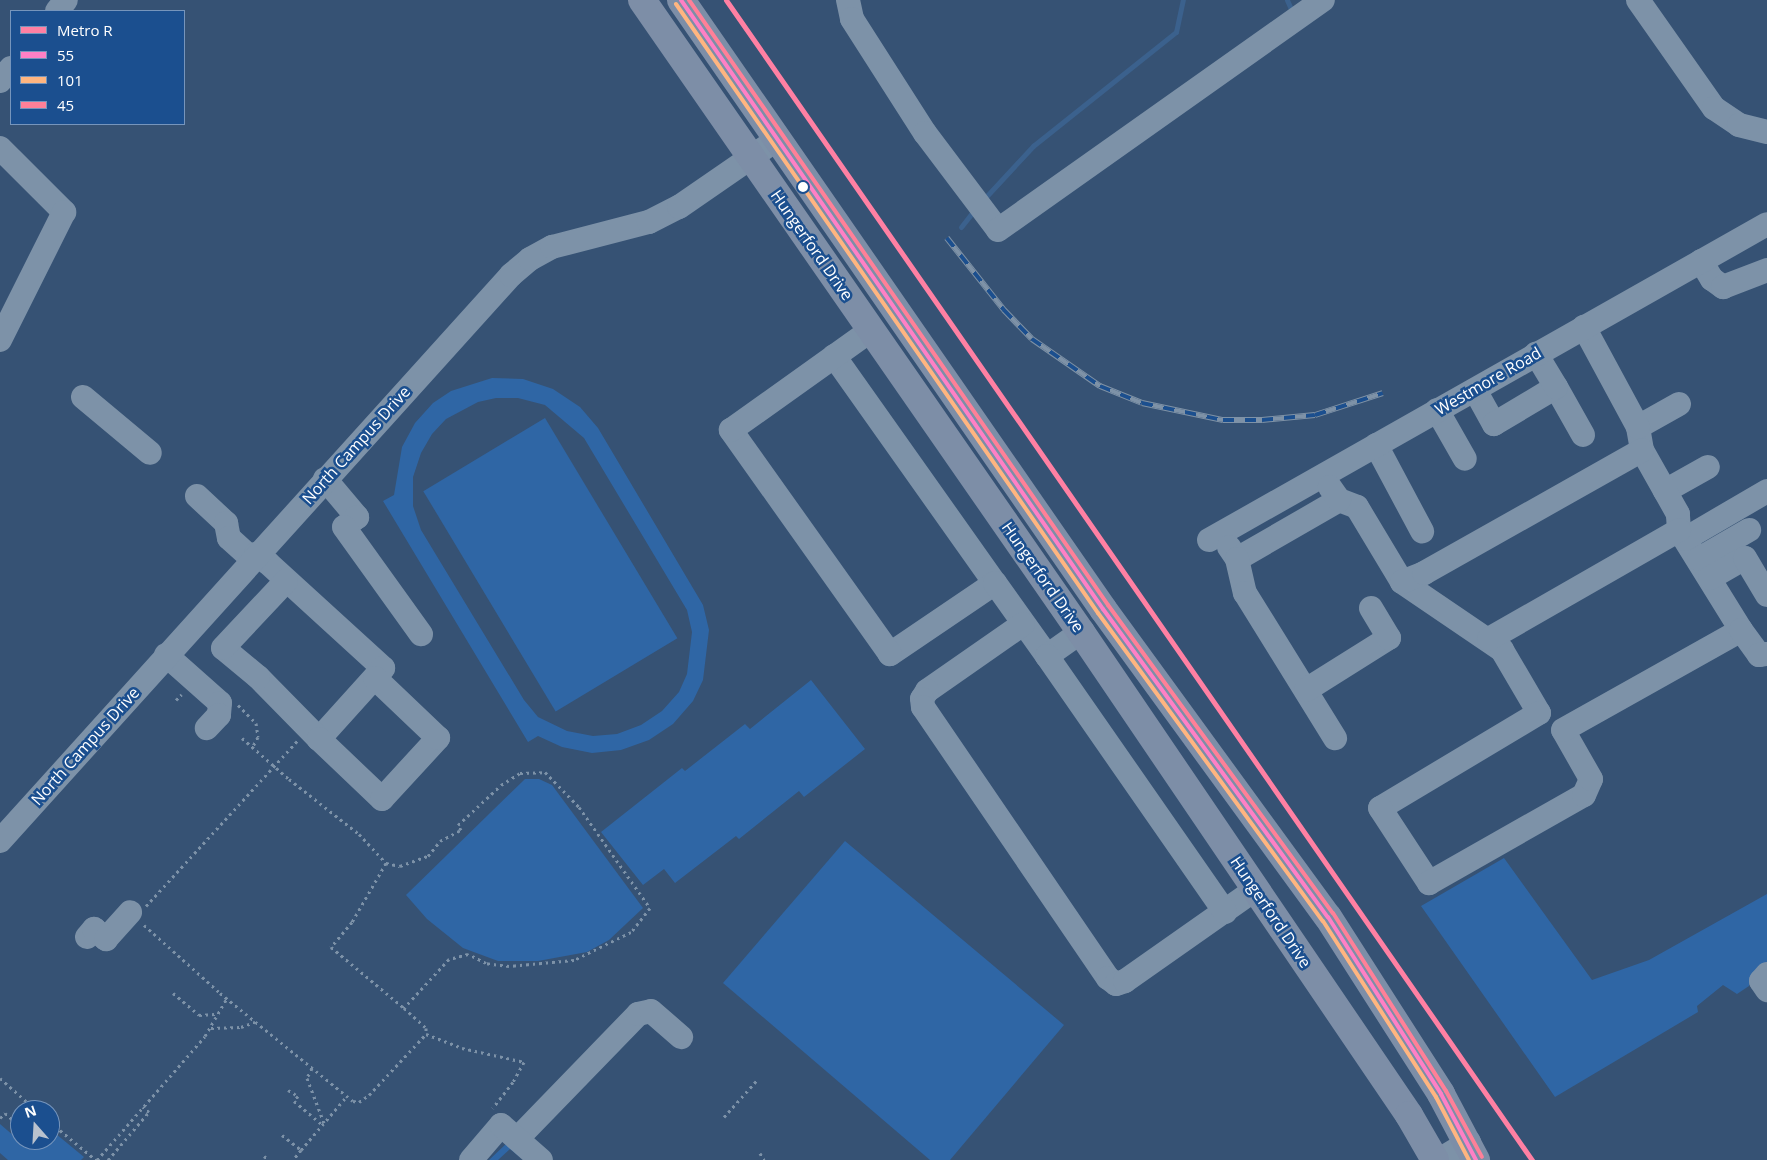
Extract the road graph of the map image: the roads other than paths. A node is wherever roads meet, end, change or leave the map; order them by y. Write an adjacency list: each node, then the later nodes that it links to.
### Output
1 (66, 0): 7 (street)
2 (642, 0): 13 (main road, Hungerford Drive)
3 (681, 0): 11 (main road, Hungerford Drive)
4 (848, 0): 5 (street)
5 (1323, 0)
6 (1638, 0): 10 (street)
7 (58, 10)
8 (10, 69): 9 (street)
9 (0, 81)
10 (1767, 132)
11 (776, 140): 13 (street, North Campus Drive); 50 (main road, Hungerford Drive)
12 (0, 148): 19 (street)
13 (750, 156): 18 (main road, Hungerford Drive); 34 (street, North Campus Drive)
14 (1767, 224): 15 (street, Westmore Road)
15 (1700, 261): 16 (street); 17 (street, Westmore Road)
16 (1767, 270)
17 (1584, 327): 20 (street, Westmore Road); 28 (street)
18 (871, 330): 21 (street); 53 (main road, Hungerford Drive)
19 (0, 340)
20 (1536, 354): 22 (street); 23 (street, Westmore Road)
21 (834, 356): 47 (street); 47 (street)
22 (1556, 387): 23 (street); 27 (street)
23 (1475, 390): 26 (street, Westmore Road)
24 (83, 398): 30 (street)
25 (1678, 404): 28 (street)
26 (1437, 410): 29 (street, Westmore Road); 31 (street)
27 (1584, 435)
28 (1640, 439): 35 (street); 46 (street)
29 (1376, 445): 33 (street, Westmore Road); 40 (street)
30 (150, 453)
31 (1465, 459)
32 (1708, 467): 35 (street)
33 (1322, 475): 38 (street); 43 (street, Westmore Road)
34 (325, 479): 42 (street, North Campus Drive); 54 (street)
35 (1665, 491): 41 (street)
36 (1767, 491): 41 (street)
37 (197, 496): 42 (street)
38 (1339, 500): 43 (street); 46 (street)
39 (1749, 530): 44 (street)
40 (1422, 531)
41 (1682, 534): 44 (street); 55 (street)
42 (254, 556): 45 (street); 57 (street, North Campus Drive)
43 (1237, 559): 60 (street)
44 (1705, 569): 48 (street); 52 (street)
45 (286, 581): 59 (street); 64 (street)
46 (1402, 582): 55 (street)
47 (995, 583): 51 (street)
48 (1767, 595)
49 (1371, 608): 60 (street)
50 (1107, 614): 53 (main road); 73 (main road, Hungerford Drive)
51 (1023, 624): 58 (street); 68 (street)
52 (1740, 630): 56 (street); 63 (street)
53 (1081, 632): 58 (street); 67 (main road, Hungerford Drive)
54 (421, 634)
55 (1489, 639): 61 (street)
56 (1767, 654)
57 (166, 655): 62 (street); 66 (street, North Campus Drive)
58 (1047, 656): 68 (street)
59 (376, 678): 64 (street); 64 (street)
60 (1306, 690): 65 (street)
61 (1539, 713): 63 (street); 63 (street)
62 (207, 728)
63 (1563, 730)
64 (314, 733)
65 (1336, 738)
66 (0, 841)
67 (1256, 889): 68 (street); 76 (main road, Hungerford Drive)
68 (1225, 912)
69 (136, 914): 70 (street)
70 (87, 937)
71 (682, 1036): 72 (street)
72 (517, 1139): 74 (street); 75 (street)
73 (1473, 1151): 77 (street)
74 (471, 1160)
75 (542, 1160)
76 (1435, 1160)
77 (1439, 1160)

